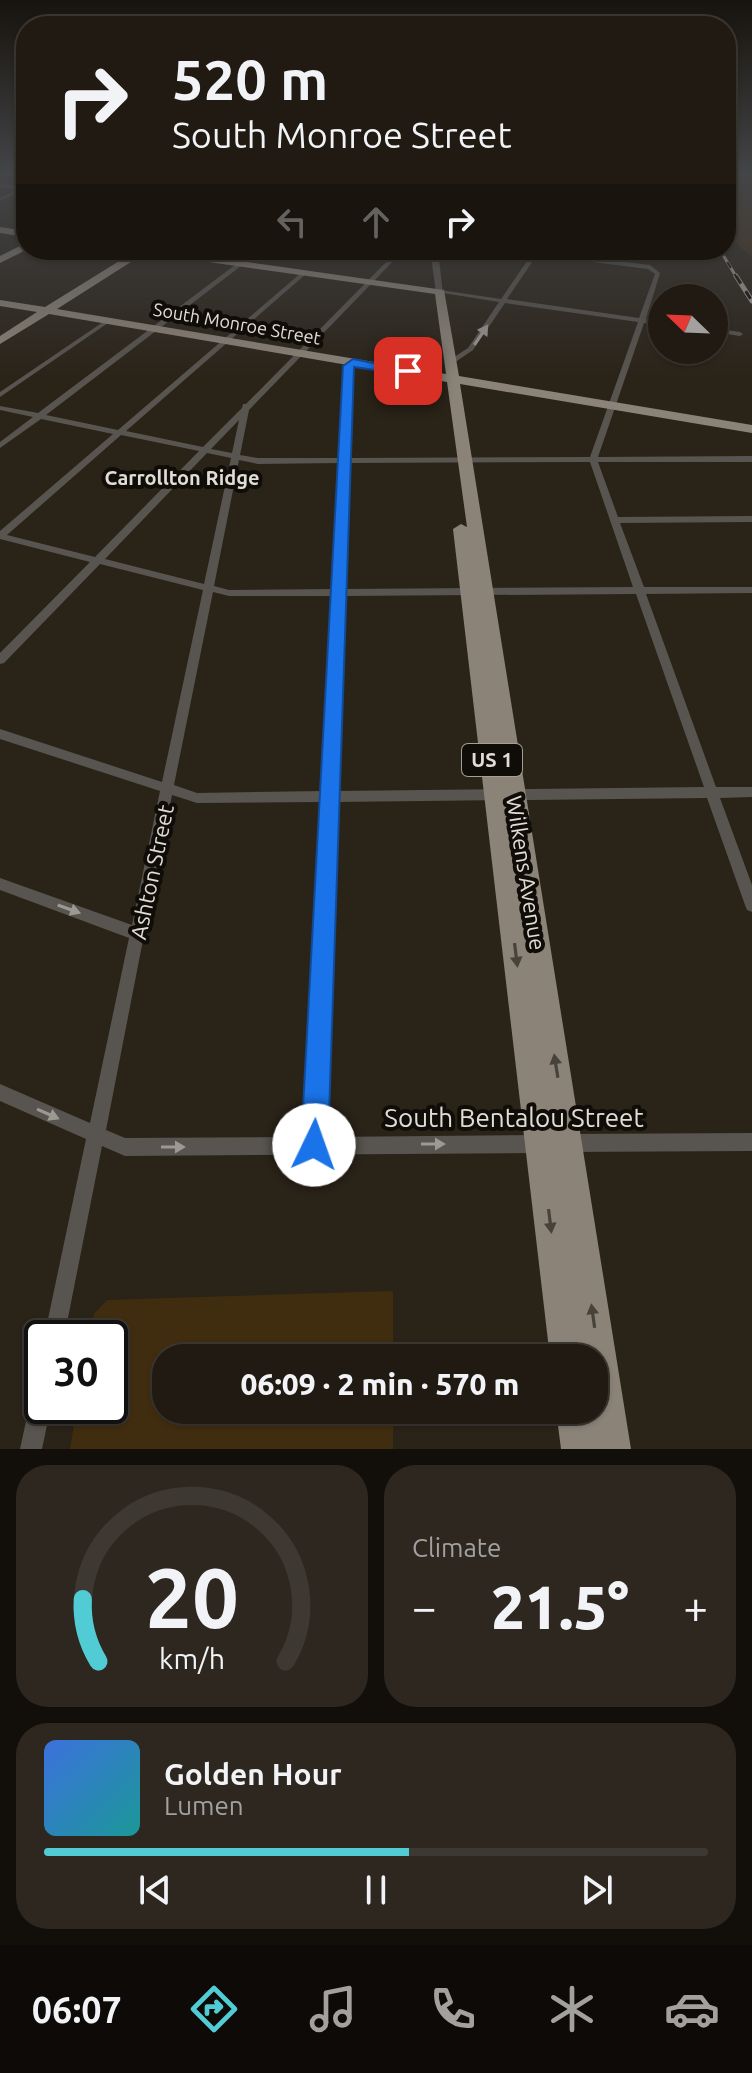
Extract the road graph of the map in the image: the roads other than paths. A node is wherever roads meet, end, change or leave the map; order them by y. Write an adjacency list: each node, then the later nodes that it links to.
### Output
1 (127, 260): 15 (main road)
2 (213, 260): 9 (main road)
3 (246, 260): 9 (street)
4 (391, 260): 11 (street)
5 (427, 260): 12 (street, Wilkens Avenue)
6 (434, 260): 12 (street, Wilkens Avenue)
7 (530, 260): 13 (street)
8 (593, 260): 17 (street)
9 (241, 264): 10 (main road); 19 (street)
10 (304, 273): 11 (main road); 23 (street)
11 (369, 282): 12 (main road); 24 (street)
12 (435, 291): 13 (street); 26 (main road, Wilkens Avenue)
13 (504, 301): 17 (street); 26 (street, one-way to 13)
14 (0, 303): 15 (main road, South Monroe Street)
15 (48, 311): 16 (main road, South Monroe Street); 22 (main road)
16 (108, 321): 19 (main road, South Monroe Street); 27 (street)
17 (643, 321): 18 (street); 29 (street)
18 (648, 322)
19 (155, 329): 23 (main road, South Monroe Street); 31 (street)
20 (728, 332): 21 (street)
21 (740, 334)
22 (0, 341)
23 (225, 341): 24 (main road, South Monroe Street); 33 (street)
24 (299, 353): 25 (main road, South Monroe Street); 28 (street)
25 (353, 362): 26 (main road, South Monroe Street); 40 (street)
26 (449, 373): 29 (main road, South Monroe Street); 38 (main road, Wilkens Avenue / US 1)
27 (0, 395)
28 (246, 406): 35 (street); 36 (street, Ashton Street)
29 (612, 406): 32 (main road, South Monroe Street); 39 (street)
30 (0, 408): 31 (street)
31 (40, 416): 33 (street); 34 (street)
32 (752, 429)
33 (118, 432): 35 (street); 43 (street)
34 (0, 446)
35 (203, 450): 36 (street); 44 (street)
36 (238, 457): 40 (street); 45 (street, Ashton Street)
37 (752, 459): 39 (street)
38 (459, 460): 39 (street); 40 (street); 49 (main road, Wilkens Avenue / US 1)
39 (593, 460): 42 (street)
40 (344, 461): 48 (street)
41 (752, 519): 42 (street)
42 (614, 520): 47 (street)
43 (0, 536): 44 (street)
44 (96, 560): 45 (street); 50 (street)
45 (210, 589): 48 (street); 52 (street, Ashton Street)
46 (752, 590): 47 (street)
47 (639, 591): 49 (street); 54 (street)
48 (339, 593): 49 (street); 56 (street)
49 (478, 593): 55 (main road, Wilkens Avenue / US 1)
50 (0, 660)
51 (0, 734): 52 (street)
52 (169, 789): 56 (street); 59 (street, Ashton Street)
53 (752, 792): 54 (street)
54 (712, 793): 55 (street); 58 (street)
55 (505, 795): 56 (street); 63 (main road, Wilkens Avenue / US 1)
56 (330, 796): 64 (street)
57 (0, 884): 59 (street, one-way to 59)
58 (752, 905)
59 (139, 935): 61 (street, Ashton Street)
60 (0, 1092): 61 (street, South Bentalou Street, one-way to 61)
61 (97, 1136): 64 (street, South Bentalou Street, one-way to 64); 65 (street, Ashton Street)
62 (752, 1142): 63 (street, South Bentalou Street)
63 (553, 1144): 64 (street, South Bentalou Street, one-way to 63); 66 (main road, Wilkens Avenue / US 1, one-way to 66); 71 (main road, Wilkens Avenue / US 1, one-way to 63)
64 (314, 1145)
65 (58, 1320)
66 (566, 1344)
67 (36, 1424): 69 (street)
68 (576, 1424): 70 (main road)
69 (31, 1449)
70 (579, 1449)
71 (613, 1449)

